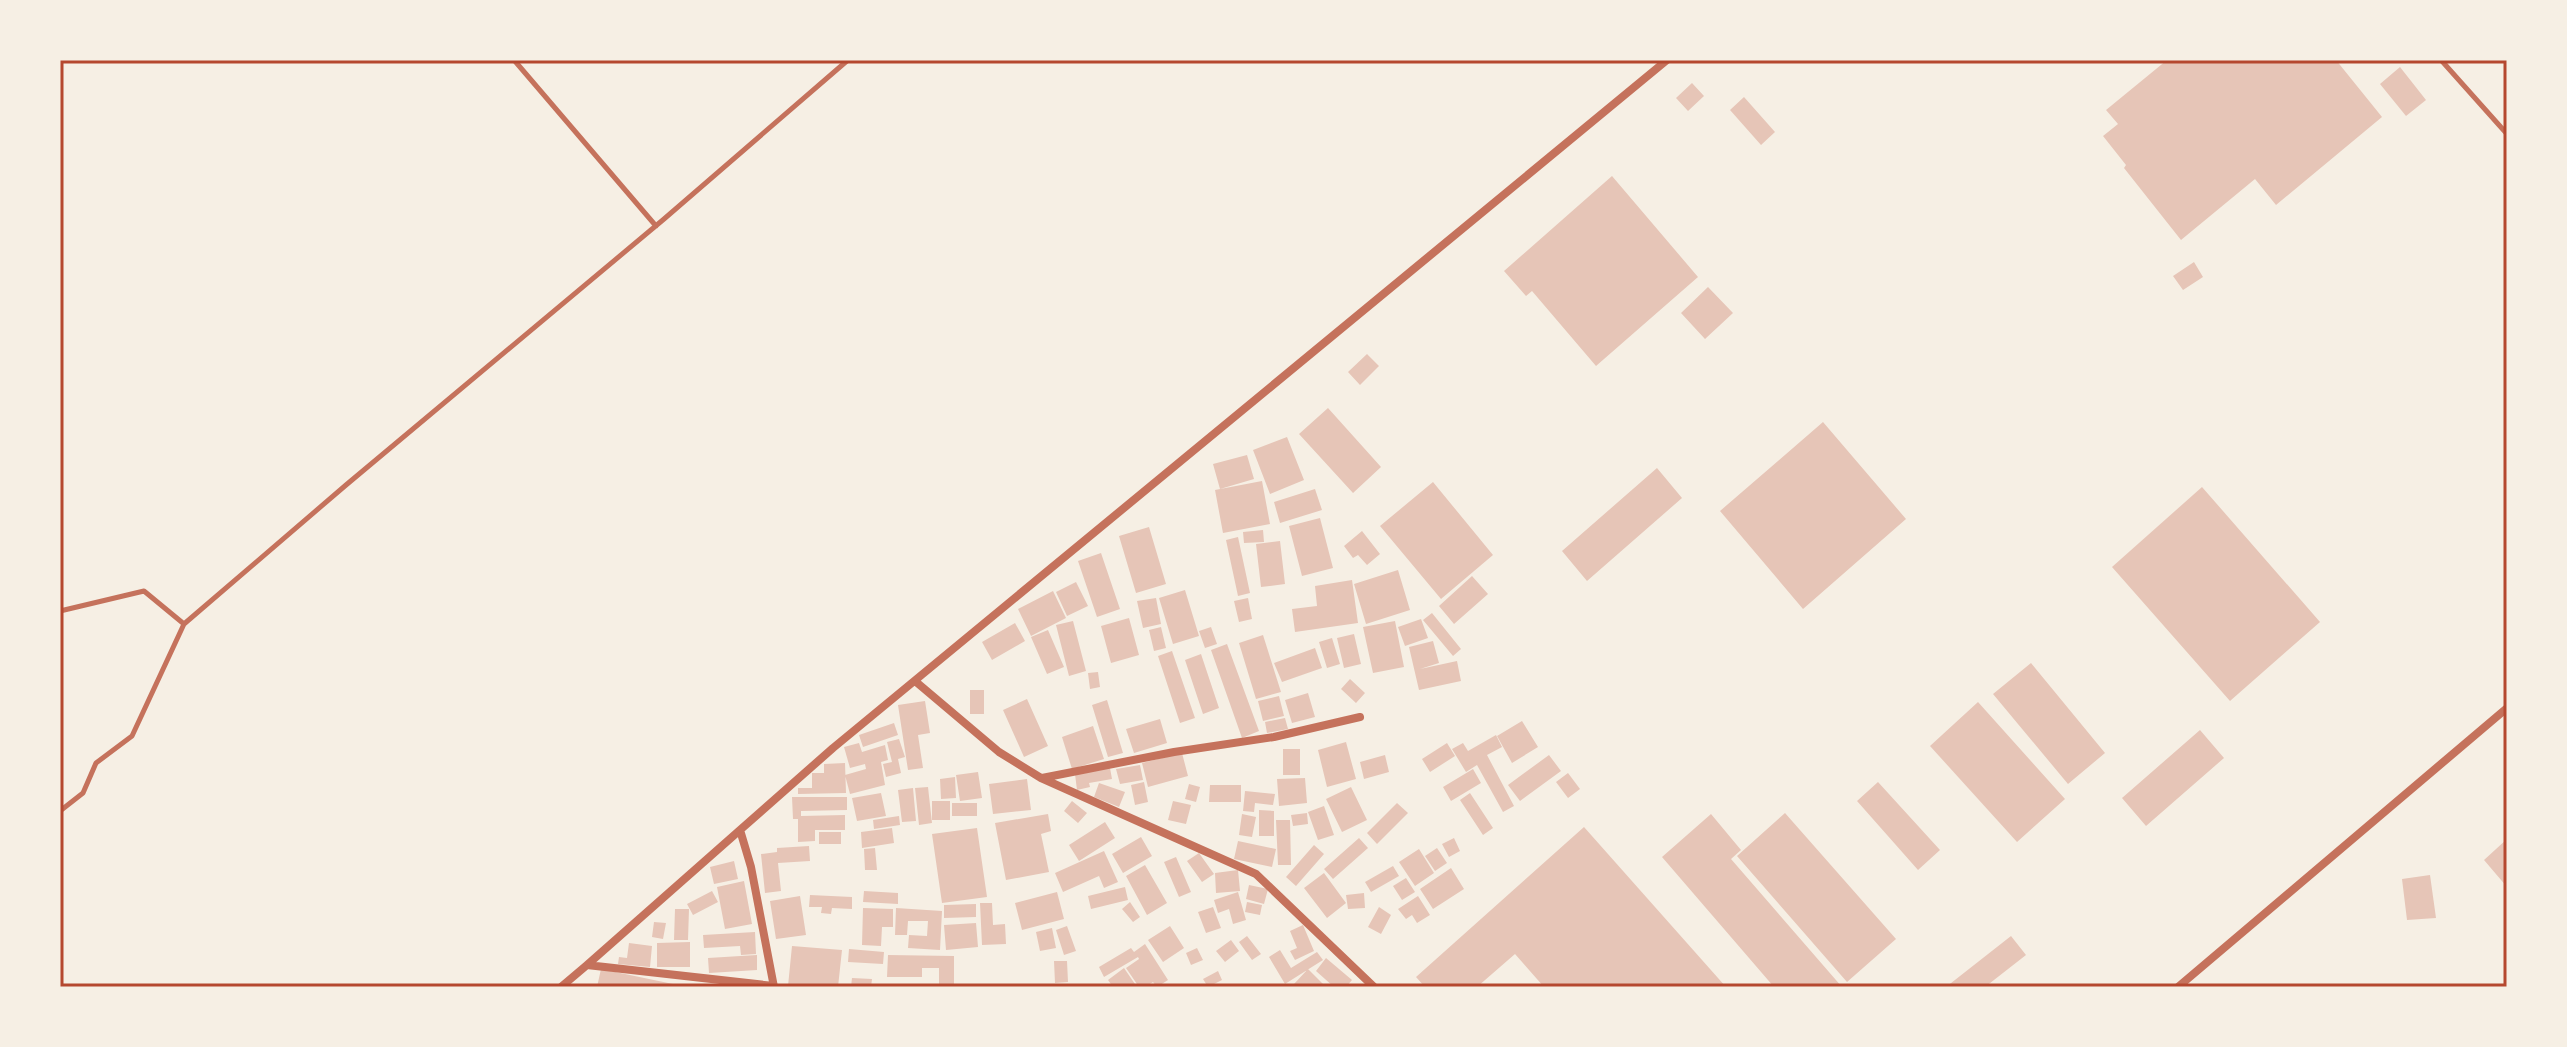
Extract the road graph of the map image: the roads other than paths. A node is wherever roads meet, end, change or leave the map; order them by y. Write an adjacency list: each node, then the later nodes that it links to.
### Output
1 (514, 60): 6 (lane)
2 (848, 60): 6 (lane)
3 (1667, 60): 9 (street)
4 (2441, 60): 5 (lane)
5 (2507, 134)
6 (656, 226): 8 (lane)
7 (60, 611): 8 (lane)
8 (184, 624): 13 (lane)
9 (915, 681): 12 (street); 14 (street)
10 (2507, 708): 19 (street)
11 (1360, 717): 12 (street)
12 (1041, 778): 18 (street)
13 (60, 811)
14 (740, 830): 15 (street); 17 (street)
15 (587, 965): 16 (street); 17 (street)
16 (561, 987)
17 (774, 987)
18 (1374, 987)
19 (2178, 987)

